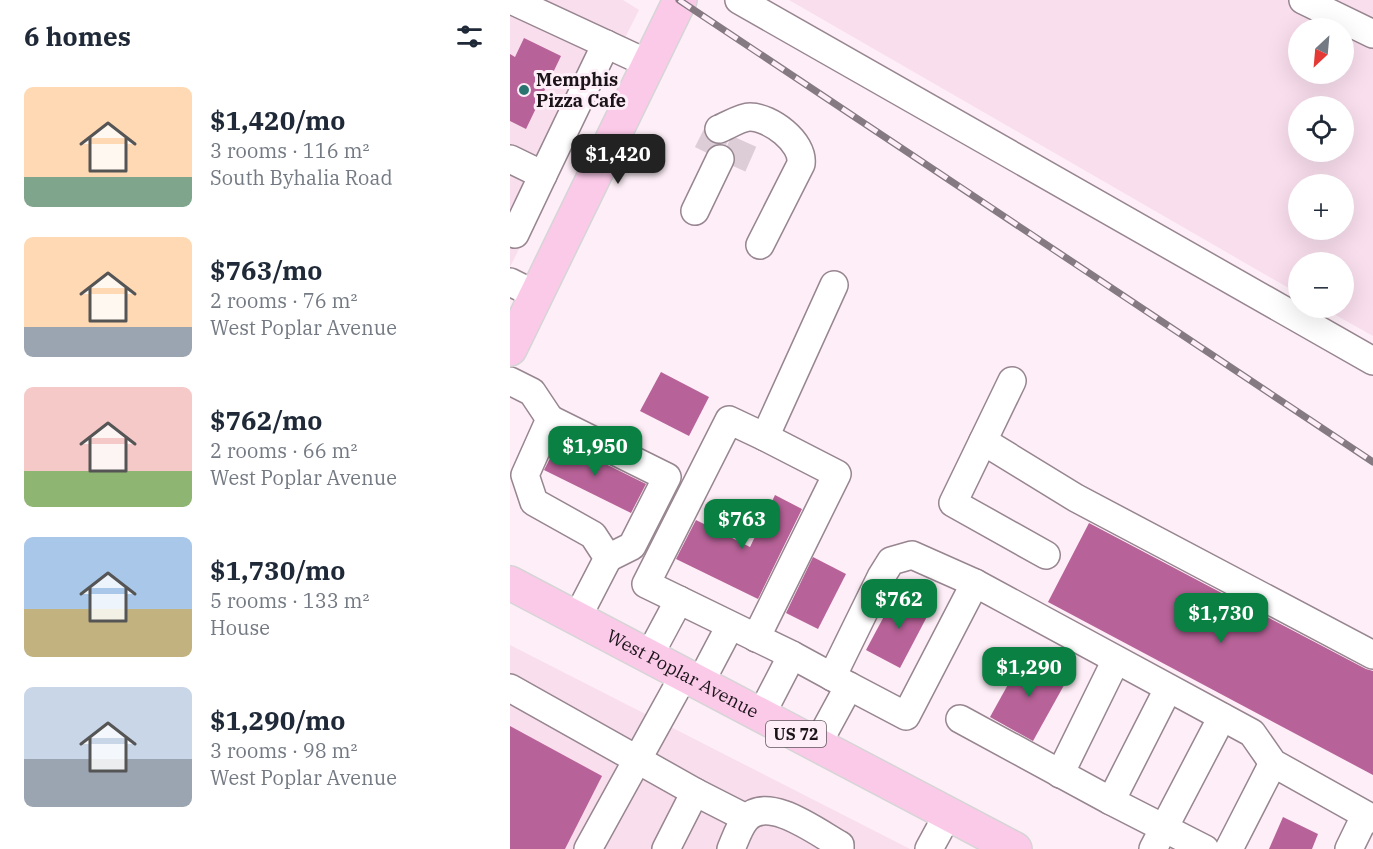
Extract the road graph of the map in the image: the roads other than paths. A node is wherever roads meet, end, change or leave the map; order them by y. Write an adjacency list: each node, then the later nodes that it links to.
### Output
1 (511, 0): 6 (lane)
2 (680, 0): 7 (main road)
3 (739, 0): 16 (lane)
4 (1303, 0): 5 (lane)
5 (1373, 34)
6 (606, 44): 7 (lane); 9 (lane)
7 (649, 64): 14 (main road)
8 (510, 159): 9 (lane)
9 (543, 175): 11 (lane)
10 (698, 205): 12 (lane)
11 (510, 232)
12 (760, 245)
13 (834, 285): 20 (lane)
14 (523, 289): 15 (main road)
15 (510, 347)
16 (1373, 361)
17 (510, 381): 19 (lane)
18 (1012, 381): 21 (lane)
19 (550, 419): 23 (lane); 23 (lane)
20 (765, 437): 26 (lane); 29 (lane)
21 (983, 441): 22 (lane); 30 (lane)
22 (1046, 555)
23 (608, 558): 27 (lane)
24 (510, 583): 27 (main road, West Poplar Avenue / US 72)
25 (975, 584): 33 (lane); 35 (lane); 35 (lane)
26 (679, 600): 28 (lane); 31 (lane)
27 (577, 618): 31 (main road, West Poplar Avenue / US 72)
28 (730, 626): 29 (lane); 34 (lane)
29 (756, 638): 32 (lane)
30 (1373, 655)
31 (649, 656): 34 (main road, West Poplar Avenue / US 72)
32 (792, 656): 35 (lane); 38 (lane)
33 (1116, 660): 37 (lane); 44 (lane)
34 (692, 679): 38 (main road, West Poplar Avenue / US 72); 42 (lane)
35 (841, 682): 41 (lane)
36 (510, 688): 42 (lane)
37 (1168, 689): 39 (lane); 46 (lane)
38 (761, 715): 41 (main road, West Poplar Avenue / US 72)
39 (1222, 717): 43 (lane); 50 (lane)
40 (960, 719): 44 (lane)
41 (817, 745): 47 (main road, West Poplar Avenue / US 72)
42 (638, 758): 45 (lane); 51 (lane)
43 (1273, 763): 48 (lane); 58 (lane)
44 (1060, 774): 46 (lane)
45 (695, 792): 49 (lane); 52 (lane)
46 (1111, 801): 50 (lane)
47 (948, 814): 55 (lane); 56 (main road, West Poplar Avenue / US 72)
48 (1369, 817): 59 (lane)
49 (746, 818): 53 (lane); 54 (lane)
50 (1158, 838): 57 (lane)
51 (588, 849)
52 (666, 849)
53 (731, 849)
54 (840, 849)
55 (929, 849)
56 (1015, 849)
57 (1205, 849)
58 (1229, 849)
59 (1349, 849)

